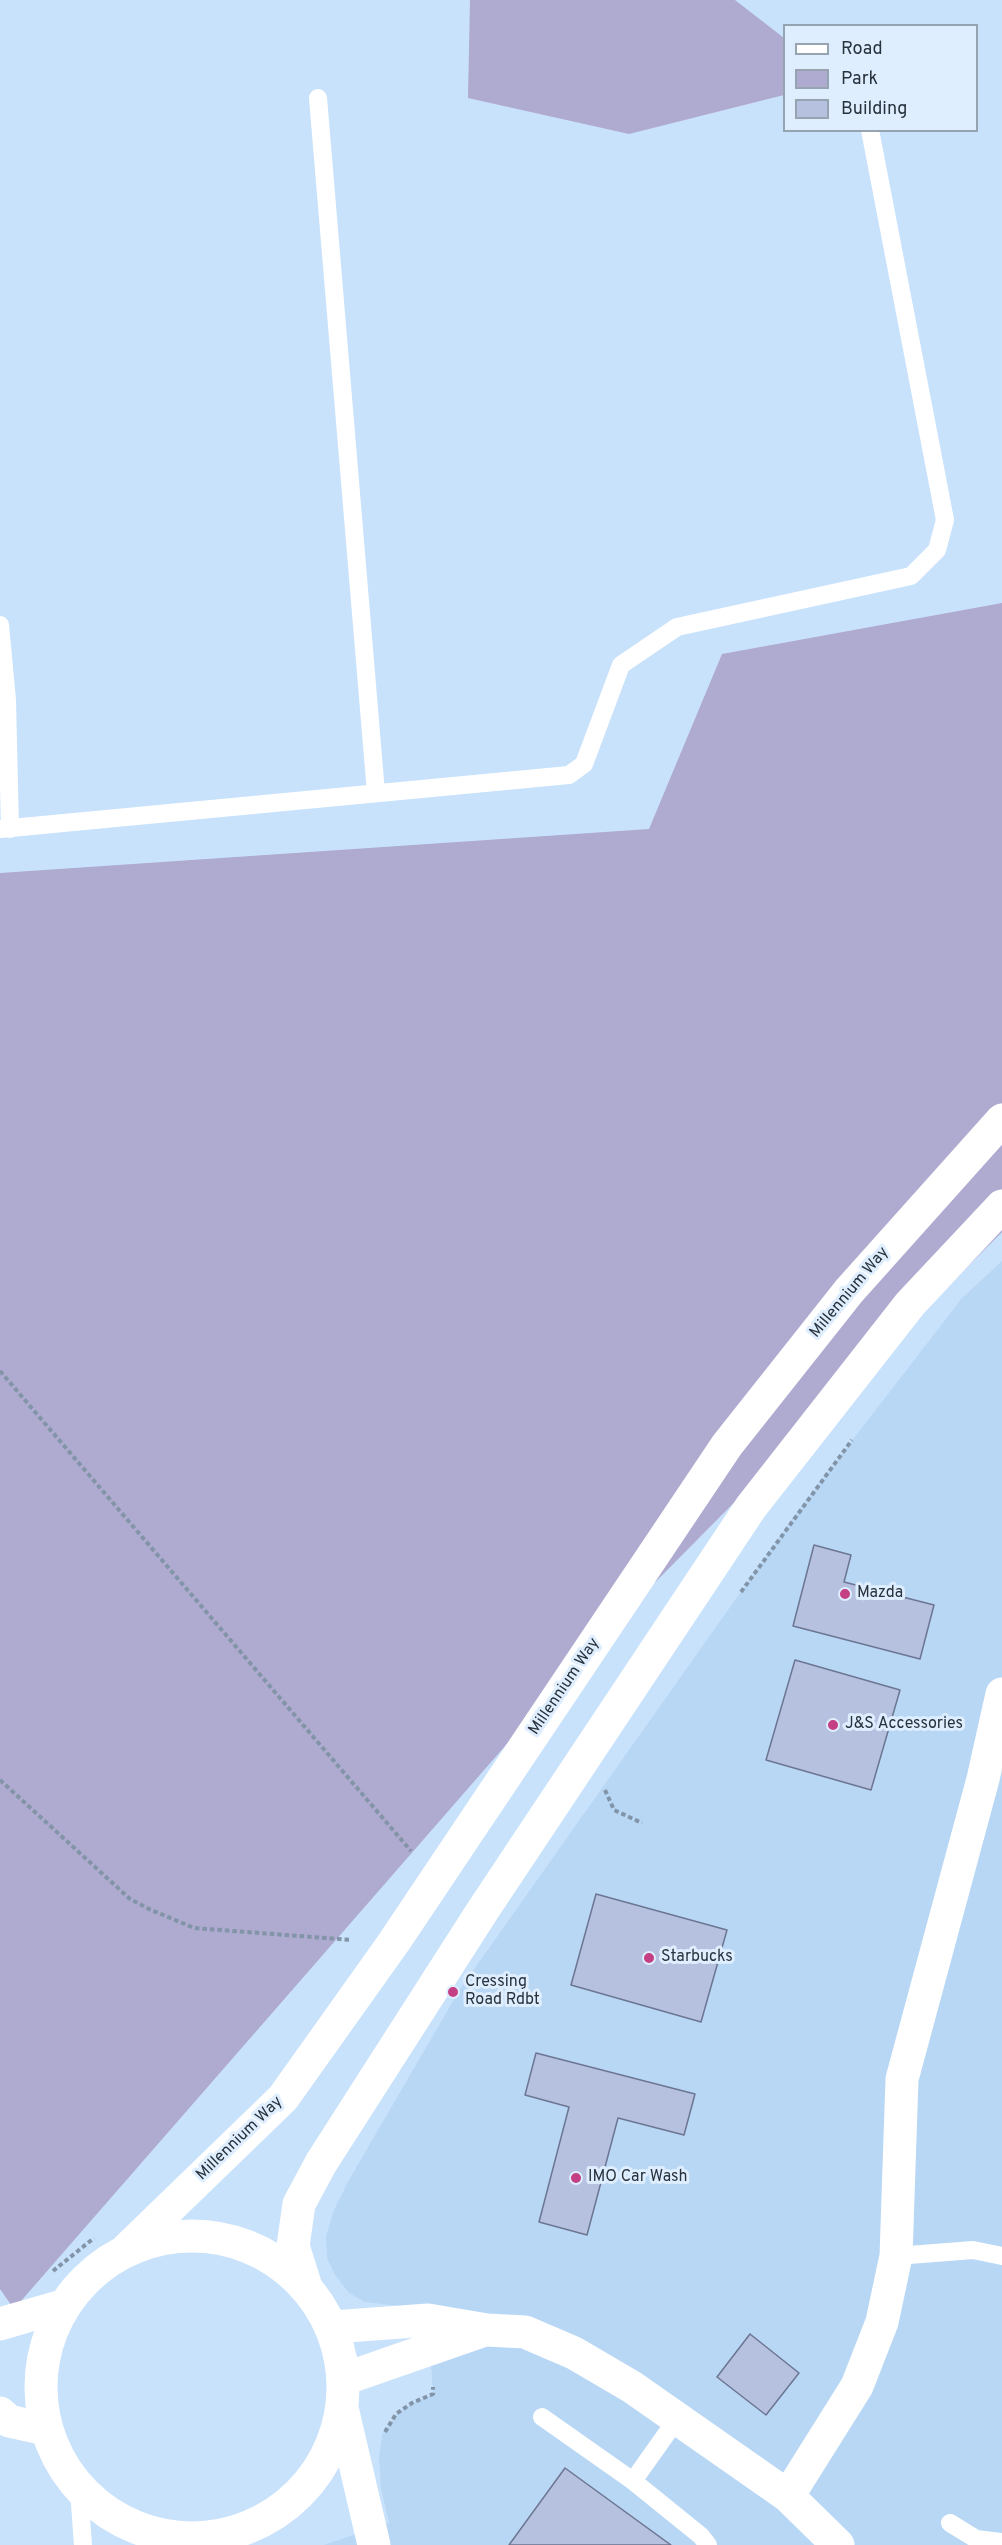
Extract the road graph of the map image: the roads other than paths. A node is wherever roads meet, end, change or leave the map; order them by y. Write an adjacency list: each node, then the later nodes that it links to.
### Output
1 (318, 98): 4 (lane)
2 (870, 132): 4 (lane)
3 (0, 625): 5 (lane)
4 (376, 793): 5 (lane)
5 (5, 829)
6 (1002, 1120): 9 (main road, Millennium Way)
7 (1002, 1206): 12 (main road)
8 (1002, 1694): 10 (main road)
9 (127, 2249): 12 (main road); 13 (main road)
10 (896, 2256): 11 (lane); 25 (main road)
11 (1002, 2256)
12 (305, 2284): 15 (main road)
13 (63, 2306): 14 (main road); 22 (main road)
14 (0, 2324)
15 (333, 2327): 16 (main road); 17 (main road)
16 (487, 2330): 17 (main road); 21 (main road)
17 (344, 2379): 18 (main road)
18 (343, 2412): 27 (main road); 32 (main road)
19 (0, 2413): 22 (main road)
20 (542, 2417): 23 (lane)
21 (677, 2419): 23 (lane); 25 (main road)
22 (45, 2428): 24 (main road)
23 (633, 2481): 33 (lane)
24 (79, 2490): 30 (main road); 31 (lane)
25 (788, 2496): 28 (main road)
26 (950, 2523): 29 (lane)
27 (244, 2540): 30 (main road)
28 (832, 2542)
29 (1002, 2542)
30 (180, 2543)
31 (83, 2545)
32 (374, 2545)
33 (708, 2545)

